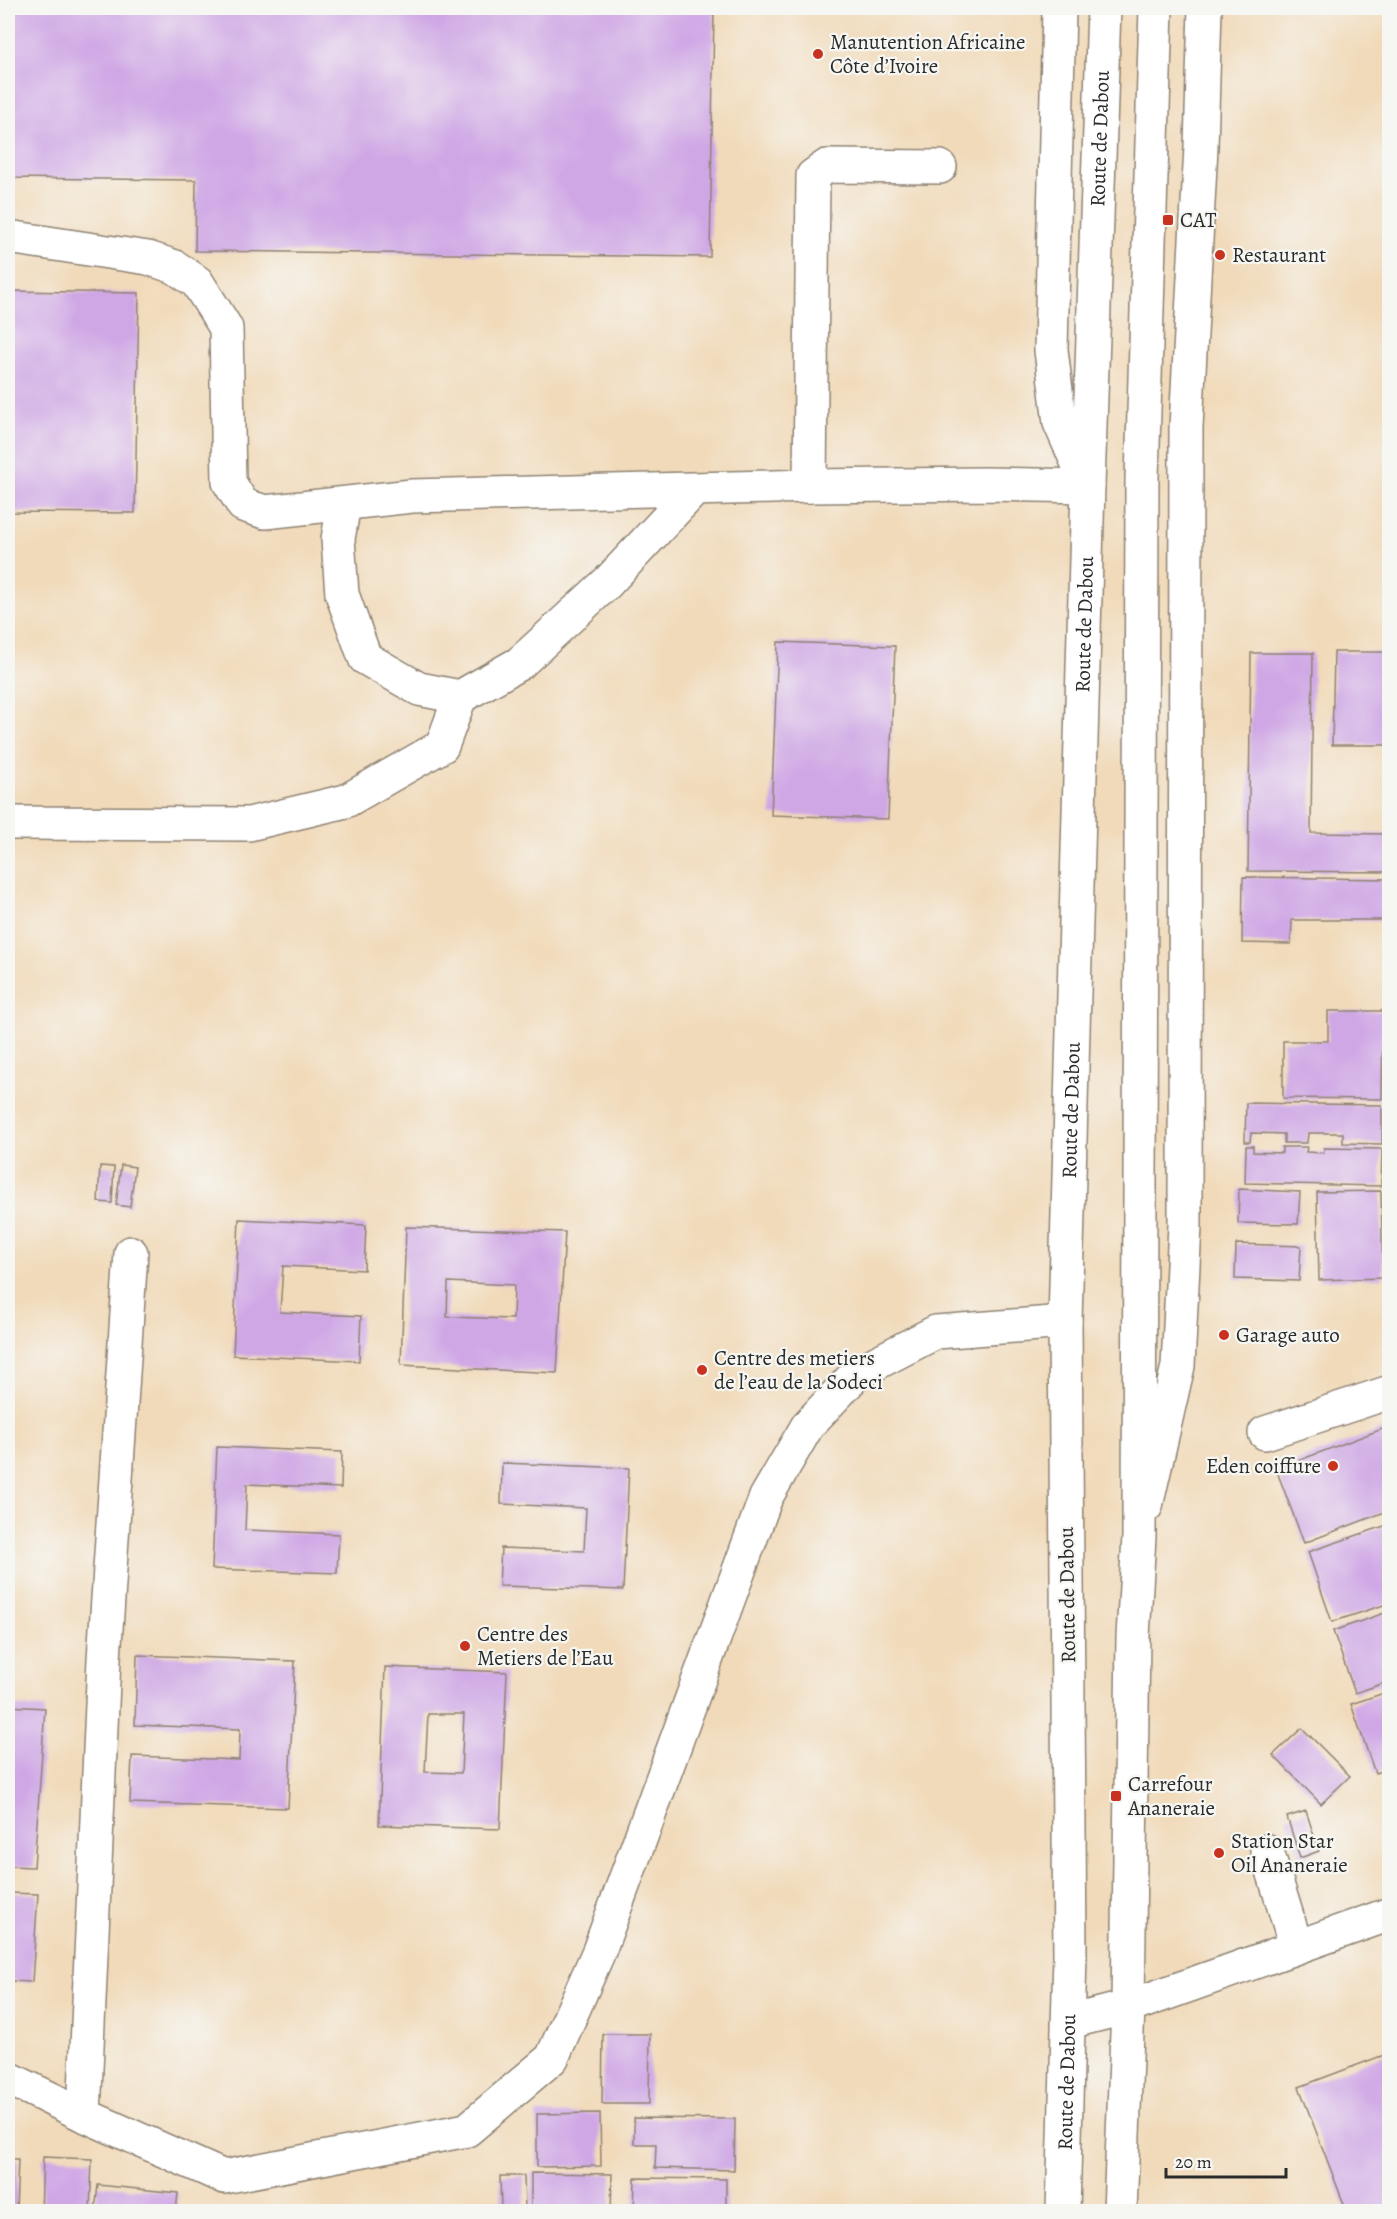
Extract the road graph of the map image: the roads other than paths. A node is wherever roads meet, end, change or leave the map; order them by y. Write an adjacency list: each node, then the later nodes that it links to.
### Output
1 (1059, 8): 8 (main road)
2 (1104, 8): 8 (main road, Route de Dabou)
3 (1156, 8): 17 (main road)
4 (1205, 8): 17 (main road)
5 (940, 167): 7 (main road)
6 (8, 237): 10 (main road)
7 (810, 486): 8 (main road); 9 (main road)
8 (1088, 486): 14 (main road, Route de Dabou)
9 (694, 490): 10 (main road); 11 (main road)
10 (344, 504): 11 (main road)
11 (460, 697): 12 (main road)
12 (8, 823)
13 (131, 1253): 24 (main road)
14 (1065, 1322): 22 (main road, Route de Dabou); 24 (main road)
15 (1389, 1392): 16 (main road)
16 (1265, 1433)
17 (1138, 1537): 21 (main road)
18 (1267, 1851): 20 (main road)
19 (1389, 1914): 20 (main road)
20 (1296, 1946): 21 (main road)
21 (1128, 2007): 22 (main road); 26 (main road)
22 (1069, 2022): 25 (main road, Route de Dabou)
23 (8, 2078): 24 (main road)
24 (84, 2115)
25 (1063, 2211)
26 (1120, 2211)

